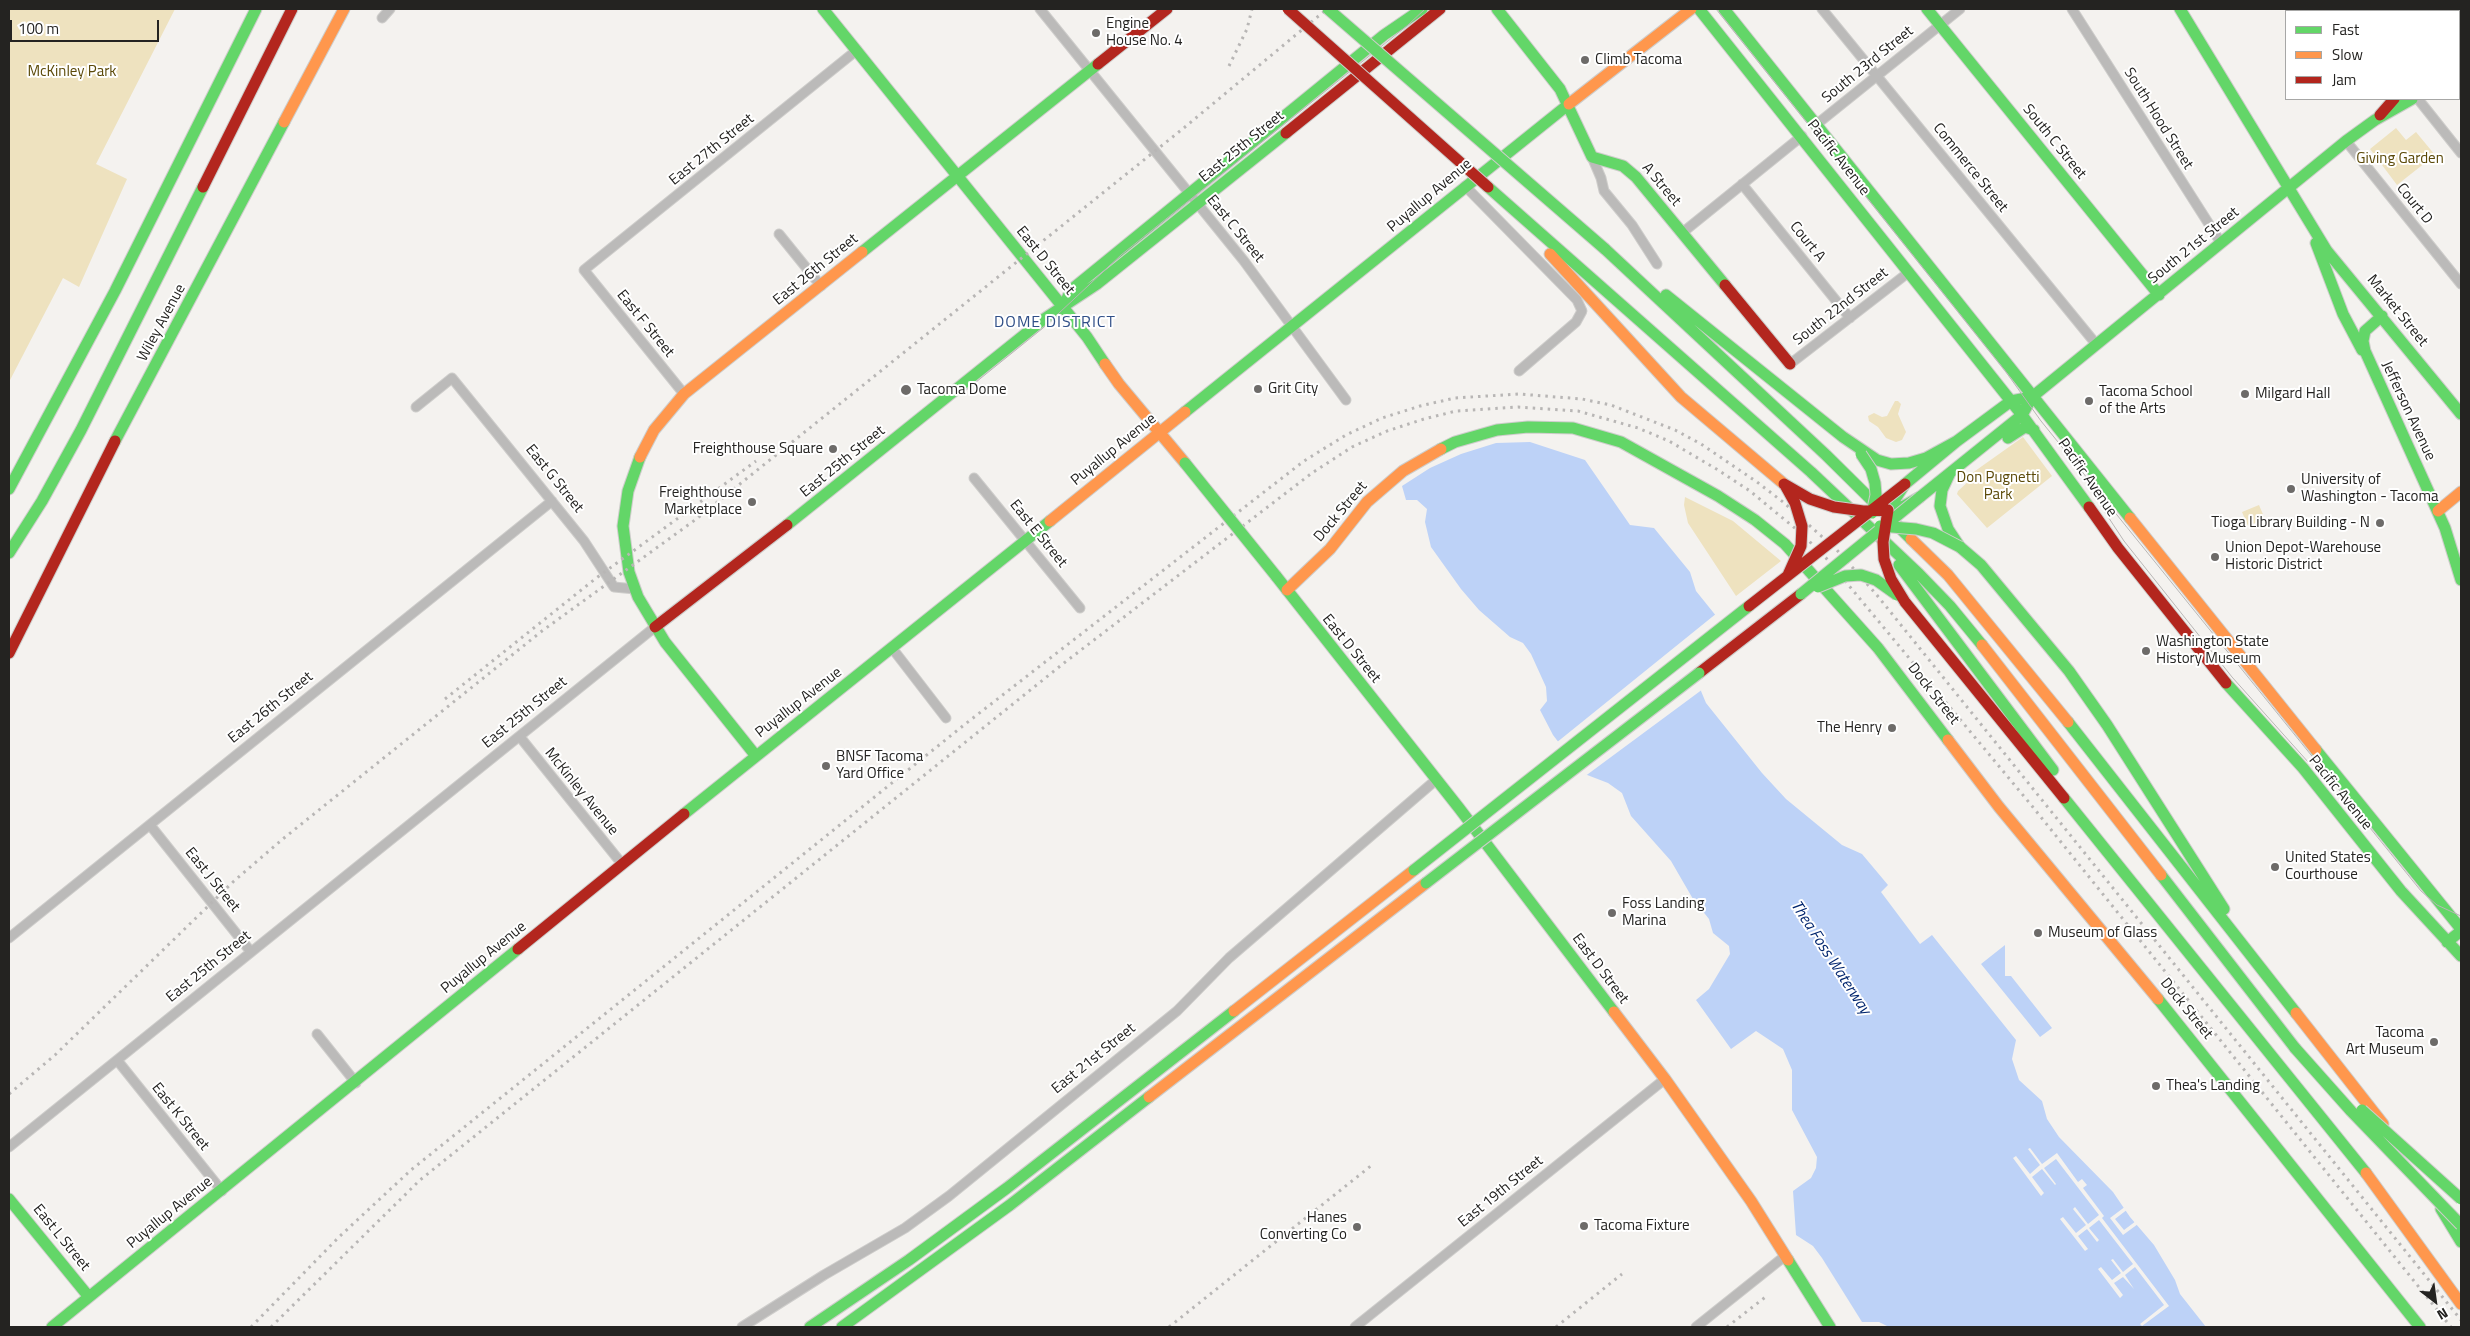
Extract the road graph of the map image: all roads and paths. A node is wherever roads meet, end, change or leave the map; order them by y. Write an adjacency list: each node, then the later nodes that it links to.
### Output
1 (246, 9): 56 (main road)
2 (256, 9): 56 (main road)
3 (292, 9): 96 (main road)
4 (344, 9): 107 (main road, Wiley Avenue)
5 (390, 9): 23 (street)
6 (823, 9): 26 (main road, East D Street)
7 (1040, 9): 27 (street, East C Street)
8 (1167, 9): 27 (main road, East 26th Street)
9 (1282, 9): 25 (main road, bridge)
10 (1288, 9): 25 (main road, bridge)
11 (1328, 9): 50 (main road, bridge)
12 (1422, 9): 44 (main road, East 25th Street)
13 (1440, 9): 45 (main road, East 25th Street)
14 (1497, 9): 32 (main road)
15 (1691, 9): 32 (main road, Puyallup Avenue)
16 (1699, 9): 35 (main road, Pacific Avenue)
17 (1724, 9): 34 (main road, Pacific Avenue)
18 (1822, 9): 28 (street, Commerce Street)
19 (1927, 9): 24 (main road, South C Street)
20 (1960, 9): 24 (street, South 23rd Street)
21 (2072, 9): 49 (street, South Hood Street)
22 (2180, 9): 43 (main road)
23 (382, 18)
24 (1940, 25): 28 (street, South 23rd Street); 57 (main road, South C Street)
25 (1322, 39): 42 (main road, bridge)
26 (857, 50): 39 (main road, East D Street); 52 (street, East 27th Street)
27 (1090, 70): 39 (main road, East 26th Street); 44 (street, East C Street)
28 (1877, 76): 34 (street, South 23rd Street); 62 (street, Commerce Street)
29 (2393, 100): 33 (main road, South 21st Street)
30 (2411, 100): 33 (main road, South 21st Street)
31 (2419, 100): 37 (street)
32 (1566, 106): 38 (main road); 41 (main road, Puyallup Avenue)
33 (2375, 120): 36 (main road, South 21st Street)
34 (1817, 124): 67 (main road, Pacific Avenue)
35 (1802, 136): 40 (street); 53 (main road, Pacific Avenue)
36 (2346, 141): 43 (main road, South 21st Street); 54 (street, Court D)
37 (2461, 153)
38 (1592, 157): 47 (main road, A Street); 51 (street)
39 (956, 176): 55 (main road, East 26th Street); 58 (main road, East D Street)
40 (1742, 184): 47 (street); 60 (street, Court A)
41 (1465, 186): 61 (main road, Puyallup Avenue); 65 (street)
42 (1488, 187): 80 (main road); 86 (main road)
43 (2289, 188): 46 (main road); 49 (main road, South 21st Street)
44 (1188, 193): 45 (street, East C Street); 58 (main road, East 25th Street)
45 (1196, 203): 58 (main road, East 25th Street); 61 (street, East C Street)
46 (2310, 226): 59 (main road, Market Street); 63 (main road)
47 (1682, 233): 64 (main road, A Street)
48 (779, 234): 55 (street)
49 (2221, 244): 57 (main road, South 21st Street)
50 (1605, 249): 76 (main road); 120 (main road)
51 (1657, 264)
52 (584, 270): 66 (street, East F Street)
53 (1909, 272): 60 (street, South 22nd Street); 69 (main road, Pacific Avenue)
54 (2461, 284)
55 (821, 286): 66 (main road, East 26th Street)
56 (115, 291): 82 (main road)
57 (2158, 294): 62 (main road, South 21st Street)
58 (1063, 307): 74 (main road, East D Street); 105 (main road, East 25th Street)
59 (2382, 316): 63 (main road, Jefferson Avenue); 71 (main road, Market Street)
60 (1850, 318): 64 (street, South 22nd Street)
61 (1292, 326): 68 (street, East C Street); 74 (main road, Puyallup Avenue)
62 (2096, 344): 67 (main road, South 21st Street)
63 (2367, 358): 89 (main road, Jefferson Avenue)
64 (1790, 364)
65 (1519, 371)
66 (684, 394): 100 (main road, East 26th Street)
67 (2032, 397): 69 (main road, South 21st Street); 72 (main road, South 21st Street); 114 (main road, Pacific Avenue)
68 (1346, 400)
69 (2011, 401): 72 (main road, Pacific Avenue); 75 (main road)
70 (416, 407): 85 (street, East G Street)
71 (2461, 414)
72 (2022, 415): 73 (main road, Pacific Avenue); 77 (main road)
73 (2034, 430): 77 (main road); 116 (main road, Pacific Avenue)
74 (1160, 433): 93 (main road, Puyallup Avenue); 101 (main road, East D Street, bridge)
75 (1957, 441): 76 (main road); 81 (main road)
76 (1862, 452): 88 (main road, bridge)
77 (1961, 464): 78 (main road)
78 (1950, 473): 84 (main road); 94 (main road)
79 (974, 478): 93 (street, East E Street)
80 (1784, 484): 88 (main road, bridge); 98 (main road, bridge)
81 (1905, 484): 87 (main road, bridge); 88 (main road, bridge)
82 (9, 488)
83 (2461, 492): 89 (main road)
84 (1920, 497): 87 (main road, bridge); 90 (main road, bridge)
85 (552, 501): 100 (street, East G Street); 112 (street, East 26th Street)
86 (1848, 508): 119 (main road); 122 (main road)
87 (1888, 510): 88 (main road, bridge); 90 (main road, bridge)
88 (1873, 511): 91 (main road); 92 (main road, bridge)
89 (2438, 511): 97 (main road, Jefferson Avenue)
90 (1885, 526): 91 (main road); 94 (main road, bridge); 95 (main road, bridge); 103 (main road, bridge)
91 (1867, 528): 92 (main road); 95 (main road)
92 (1840, 537): 98 (main road, bridge)
93 (1025, 540): 104 (street, East E Street); 106 (main road, Puyallup Avenue)
94 (1960, 547): 120 (main road)
95 (1852, 553): 102 (main road, bridge)
96 (9, 554)
97 (2458, 555): 99 (main road, Jefferson Avenue)
98 (1786, 580): 137 (main road, bridge)
99 (2461, 580)
100 (635, 589): 105 (main road, East 26th Street)
101 (1287, 590): 111 (main road, East D Street); 142 (main road, Dock Street)
102 (1801, 594): 103 (main road, bridge); 138 (main road, bridge)
103 (1906, 602): 119 (main road)
104 (1080, 608)
105 (656, 627): 109 (street, East 25th Street); 110 (main road)
106 (892, 648): 108 (street); 110 (main road, Puyallup Avenue)
107 (9, 653)
108 (946, 718)
109 (520, 737): 113 (street, McKinley Avenue); 117 (street, East 25th Street)
110 (756, 756): 113 (main road, Puyallup Avenue)
111 (1437, 779): 124 (main road, East D Street); 136 (street, East 21st Street)
112 (150, 826): 115 (street, East 26th Street); 117 (street, East J Street)
113 (622, 864): 125 (main road, Puyallup Avenue)
114 (2461, 930): 116 (main road)
115 (9, 938)
116 (2447, 942): 118 (main road, Pacific Avenue)
117 (251, 952): 123 (street, East 25th Street)
118 (2461, 956)
119 (2206, 973): 134 (main road)
120 (2274, 985): 131 (main road)
121 (317, 1034): 125 (street)
122 (2295, 1048): 129 (main road, bridge); 130 (main road, bridge)
123 (117, 1060): 126 (street, East 25th Street); 127 (street, East K Street)
124 (1665, 1078): 132 (main road, East D Street); 139 (street, East 19th Street)
125 (356, 1083): 127 (main road, Puyallup Avenue)
126 (9, 1147)
127 (222, 1191): 133 (main road, Puyallup Avenue)
128 (9, 1199): 133 (main road, East L Street)
129 (2461, 1199)
130 (2461, 1225)
131 (2461, 1242)
132 (1785, 1256): 140 (street); 141 (main road, East D Street)
133 (89, 1297): 135 (main road, Puyallup Avenue)
134 (2461, 1304)
135 (52, 1327)
136 (742, 1327)
137 (810, 1327)
138 (842, 1327)
139 (1355, 1327)
140 (1696, 1327)
141 (1830, 1327)
142 (2420, 1327)

